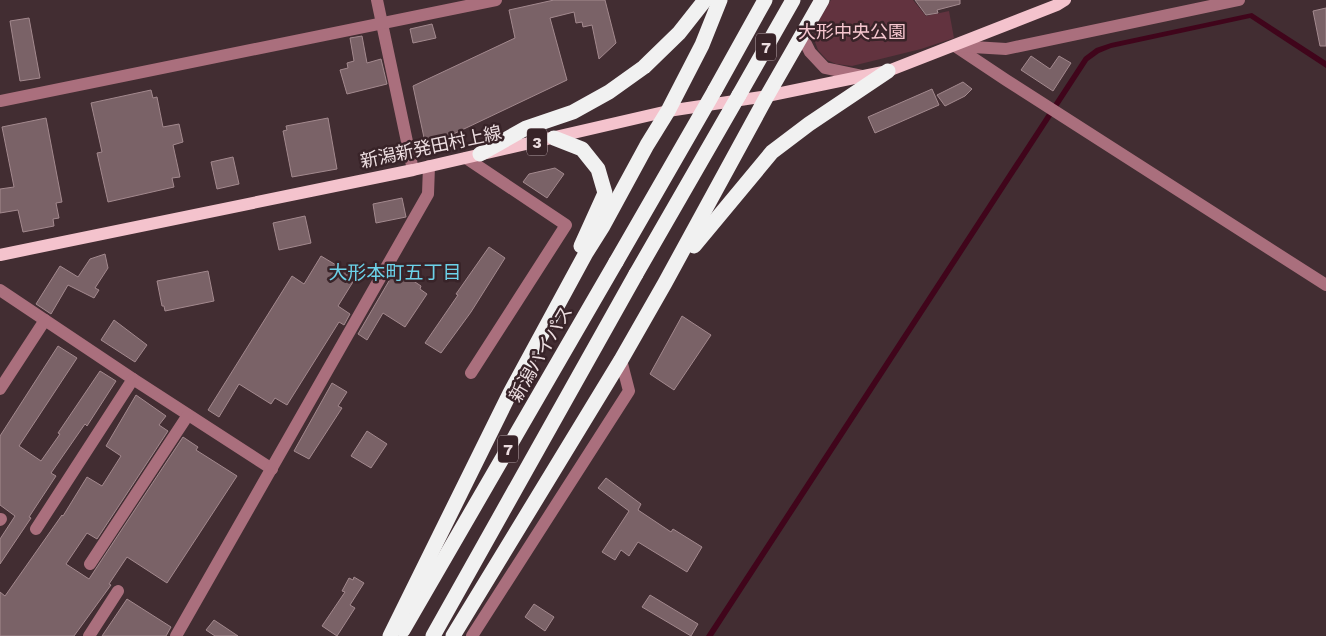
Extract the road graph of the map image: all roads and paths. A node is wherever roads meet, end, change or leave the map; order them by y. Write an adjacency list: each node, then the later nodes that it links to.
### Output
1 (377, 0): 10 (street)
2 (496, 0): 10 (street)
3 (705, 0): 19 (highway)
4 (720, 0): 17 (highway)
5 (765, 0): 40 (highway, 新潟バイパス / 7, bridge)
6 (793, 0): 41 (highway, 7, bridge)
7 (822, 0): 11 (highway)
8 (1065, 0): 12 (main road, 新潟新発田村上線 / 3)
9 (1239, 0): 12 (street)
10 (382, 22): 16 (street); 21 (street)
11 (802, 34): 14 (street); 15 (highway)
12 (956, 46): 13 (main road, 新潟新発田村上線 / 3); 24 (street)
13 (888, 71): 14 (main road, 新潟新発田村上線 / 3); 23 (highway)
14 (863, 76): 15 (main road, 新潟新発田村上線 / 3)
15 (767, 96): 17 (main road, 新潟新発田村上線 / 3); 23 (highway)
16 (0, 101)
17 (668, 111): 18 (main road, 新潟新発田村上線 / 3); 27 (highway)
18 (554, 138): 19 (main road, 新潟新発田村上線 / 3); 27 (highway)
19 (473, 156): 20 (main road, 新潟新発田村上線 / 3); 29 (street)
20 (429, 166): 21 (main road, 新潟新発田村上線 / 3); 33 (street)
21 (412, 170): 22 (main road, 新潟新発田村上線 / 3)
22 (0, 255)
23 (669, 277): 28 (highway)
24 (1326, 286)
25 (0, 290): 26 (street)
26 (45, 320): 30 (street); 31 (street)
27 (528, 360): 39 (highway)
28 (621, 360): 42 (highway); 43 (street)
29 (471, 373)
30 (133, 379): 32 (street); 34 (street)
31 (0, 390)
32 (188, 415): 33 (street); 35 (street)
33 (272, 469): 38 (street)
34 (36, 529)
35 (90, 564)
36 (118, 591): 37 (street)
37 (89, 636)
38 (176, 636)
39 (390, 636)
40 (400, 636)
41 (433, 636)
42 (453, 636)
43 (472, 636)

